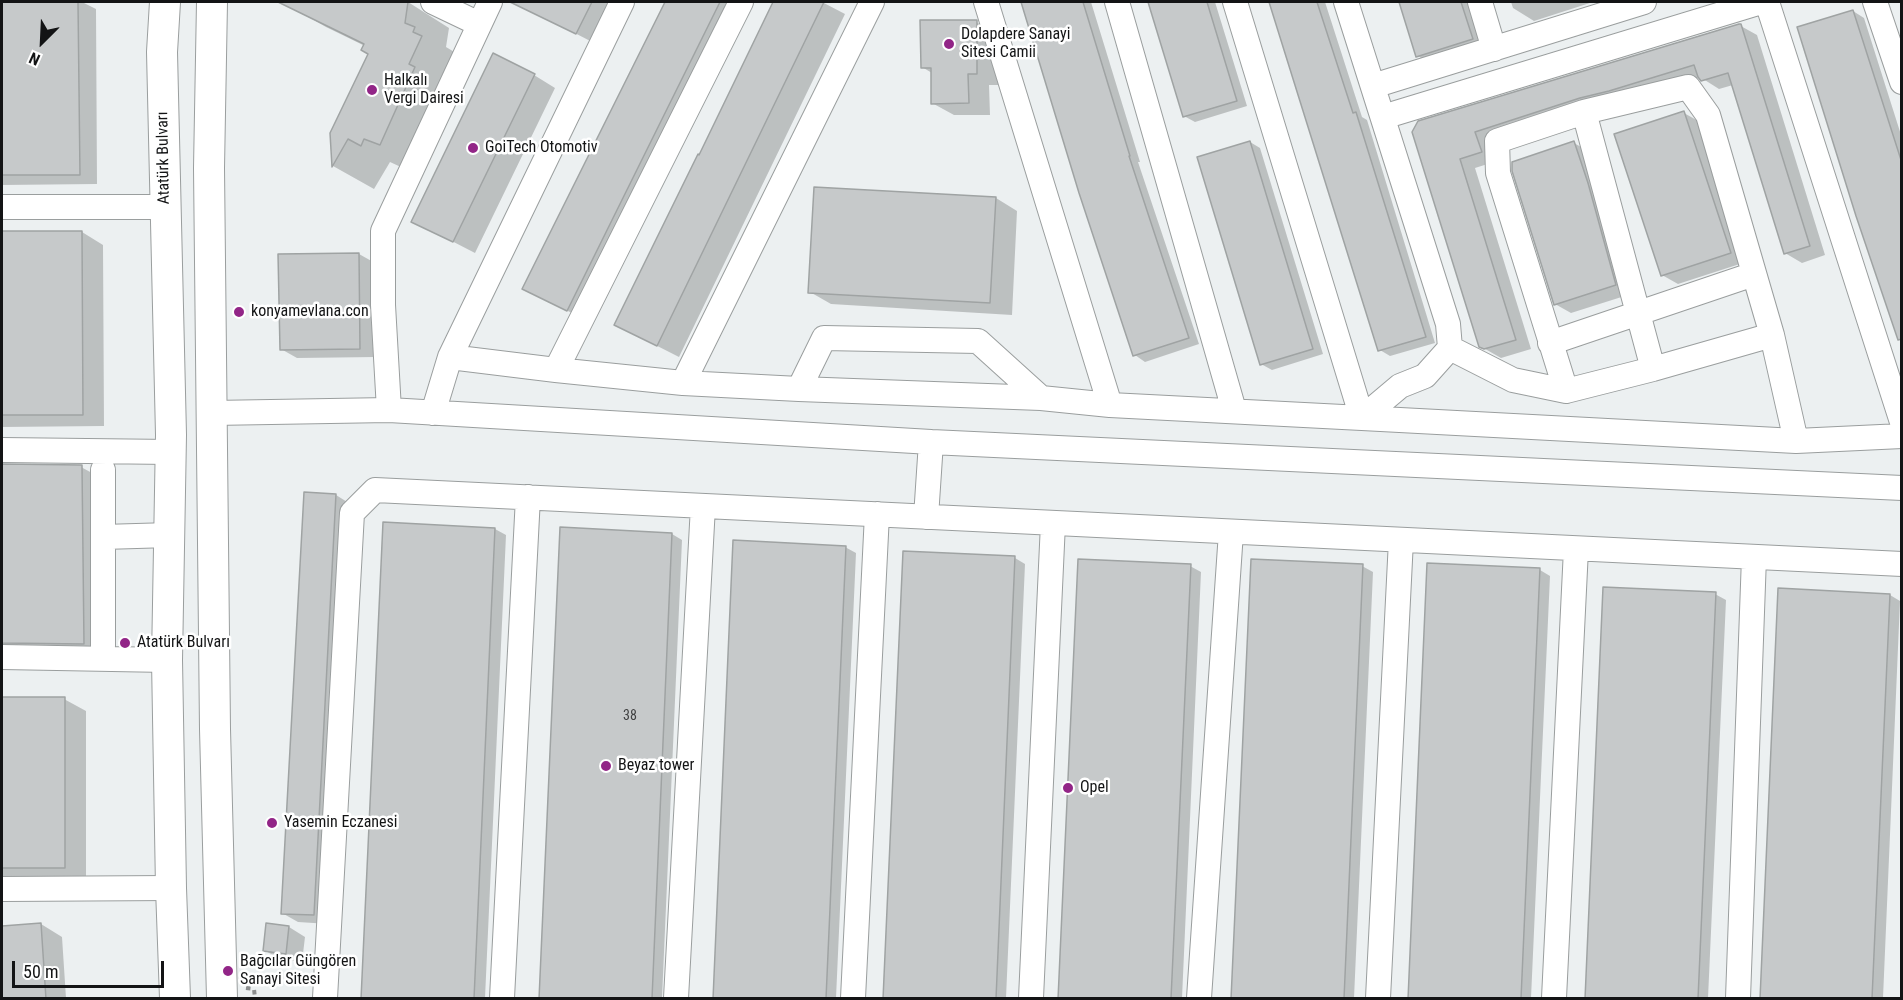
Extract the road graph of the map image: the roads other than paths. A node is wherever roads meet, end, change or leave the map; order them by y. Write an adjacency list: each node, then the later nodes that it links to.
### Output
1 (165, 2): 24 (main road, Atatürk Bulvarı)
2 (212, 2): 40 (main road)
3 (433, 2): 17 (street)
4 (490, 2): 17 (street)
5 (622, 2): 30 (street)
6 (741, 2): 32 (street)
7 (872, 2): 33 (street)
8 (986, 2): 37 (street)
9 (1117, 2): 39 (street)
10 (1235, 2): 42 (street)
11 (1346, 2): 20 (street)
12 (1480, 2): 18 (street)
13 (1644, 2): 18 (street)
14 (1761, 2): 22 (street)
15 (1767, 2): 43 (street)
16 (1875, 2): 19 (street)
17 (479, 24): 38 (street)
18 (1494, 49): 20 (street)
19 (1902, 82)
20 (1373, 86): 22 (street)
21 (1584, 112): 25 (street); 26 (street); 28 (street)
22 (1383, 117): 29 (street)
23 (2, 207): 24 (street)
24 (165, 207): 48 (main road, Atatürk Bulvarı)
25 (1754, 274): 26 (street); 27 (street)
26 (1638, 313): 28 (street); 31 (street)
27 (1772, 335): 31 (street); 45 (street)
28 (1550, 343): 35 (street)
29 (1450, 348): 35 (street); 42 (street)
30 (450, 357): 32 (street); 41 (street)
31 (1653, 369): 35 (street)
32 (556, 370): 33 (street)
33 (682, 383): 34 (street)
34 (799, 389): 36 (street); 36 (street)
35 (1566, 391)
36 (1041, 398): 37 (street)
37 (1110, 405): 39 (street)
38 (389, 410): 40 (street); 41 (street)
39 (1234, 410): 42 (street)
40 (212, 413): 69 (main road)
41 (433, 413): 46 (street)
42 (1362, 418): 45 (street)
43 (1902, 422)
44 (1902, 436): 45 (street)
45 (1796, 441)
46 (931, 442): 50 (street); 54 (street)
47 (2, 450): 48 (street)
48 (171, 452): 57 (main road, Atatürk Bulvarı)
49 (103, 470): 58 (street)
50 (1902, 488)
51 (528, 497): 52 (street); 70 (street); 71 (street)
52 (703, 506): 53 (street); 72 (street)
53 (877, 514): 54 (street); 73 (street)
54 (926, 517): 55 (street)
55 (1053, 523): 56 (street); 74 (street)
56 (1231, 532): 59 (street); 75 (street)
57 (170, 535): 58 (street); 65 (main road, Atatürk Bulvarı)
58 (103, 537): 63 (street)
59 (1401, 540): 60 (street); 76 (street)
60 (1576, 549): 61 (street); 77 (street)
61 (1754, 557): 62 (street); 78 (street)
62 (1902, 564)
63 (103, 646)
64 (2, 657): 65 (street)
65 (167, 660): 66 (main road, Atatürk Bulvarı)
66 (171, 888): 67 (street); 68 (main road, Atatürk Bulvarı)
67 (2, 889)
68 (175, 999)
69 (222, 999)
70 (325, 999)
71 (502, 999)
72 (676, 999)
73 (853, 999)
74 (1031, 999)
75 (1199, 999)
76 (1378, 999)
77 (1554, 999)
78 (1738, 999)

